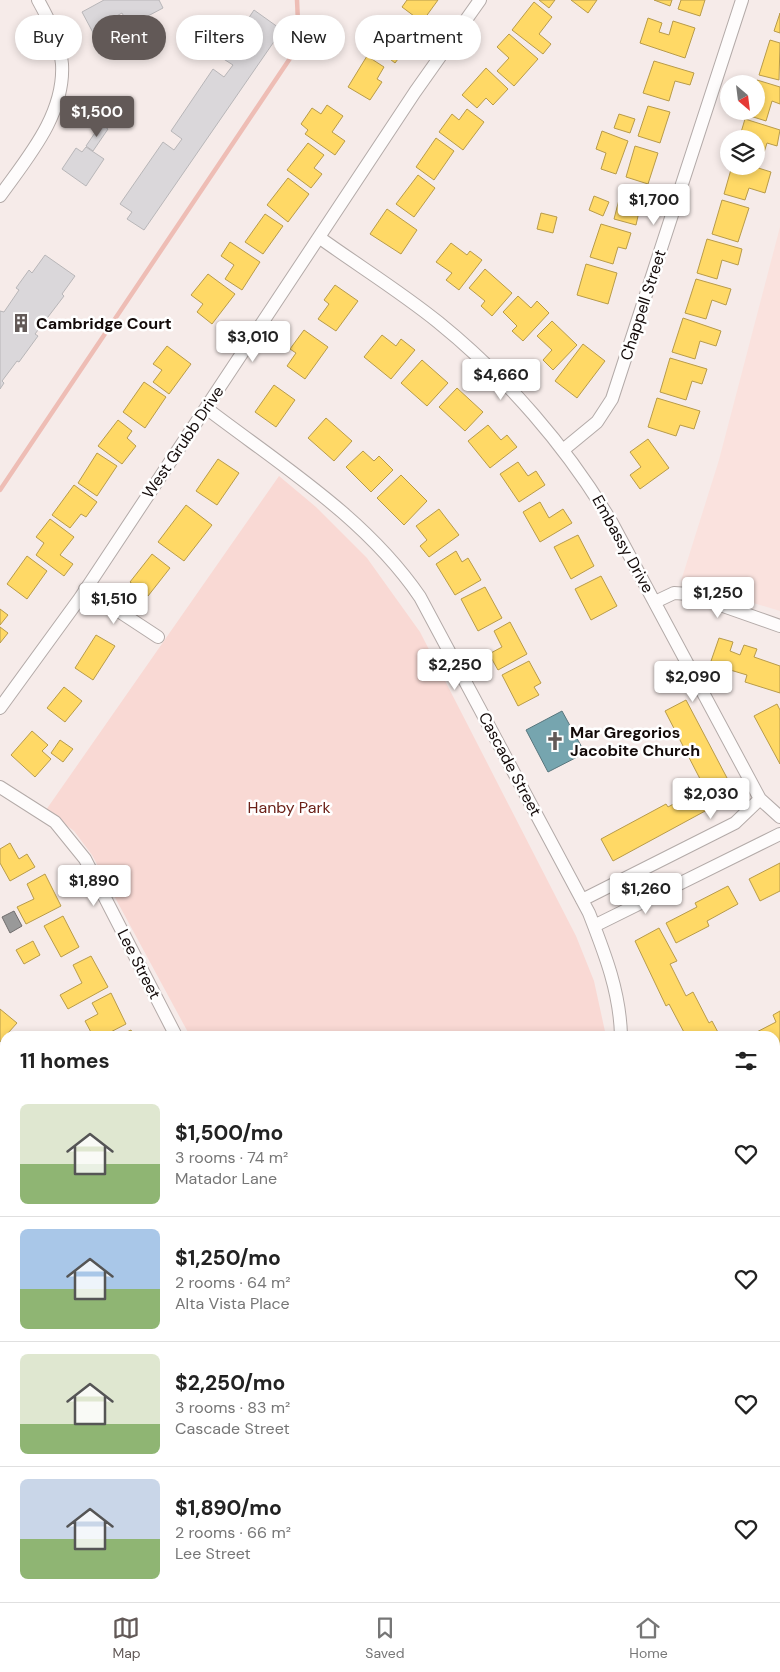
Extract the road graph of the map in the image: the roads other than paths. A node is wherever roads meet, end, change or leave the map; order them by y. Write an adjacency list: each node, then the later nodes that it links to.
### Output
1 (38, 0): 4 (street)
2 (480, 0): 5 (street, West Grubb Drive)
3 (742, 0): 7 (street, Chappell Street)
4 (0, 196)
5 (320, 238): 6 (street, West Grubb Drive); 7 (street, Embassy Drive)
6 (206, 408): 8 (street, West Grubb Drive); 17 (street, Cascade Street)
7 (563, 450): 9 (street, Embassy Drive)
8 (85, 589): 11 (street); 12 (street, West Grubb Drive)
9 (655, 602): 10 (street); 14 (street, Embassy Drive)
10 (780, 626)
11 (158, 637)
12 (0, 708)
13 (0, 787): 19 (street, Lee Street)
14 (760, 799): 15 (street, Embassy Drive); 17 (street)
15 (780, 817)
16 (780, 834): 18 (street)
17 (582, 900): 18 (street, Cascade Street)
18 (594, 926): 20 (street, Cascade Street)
19 (173, 1031)
20 (621, 1031)

